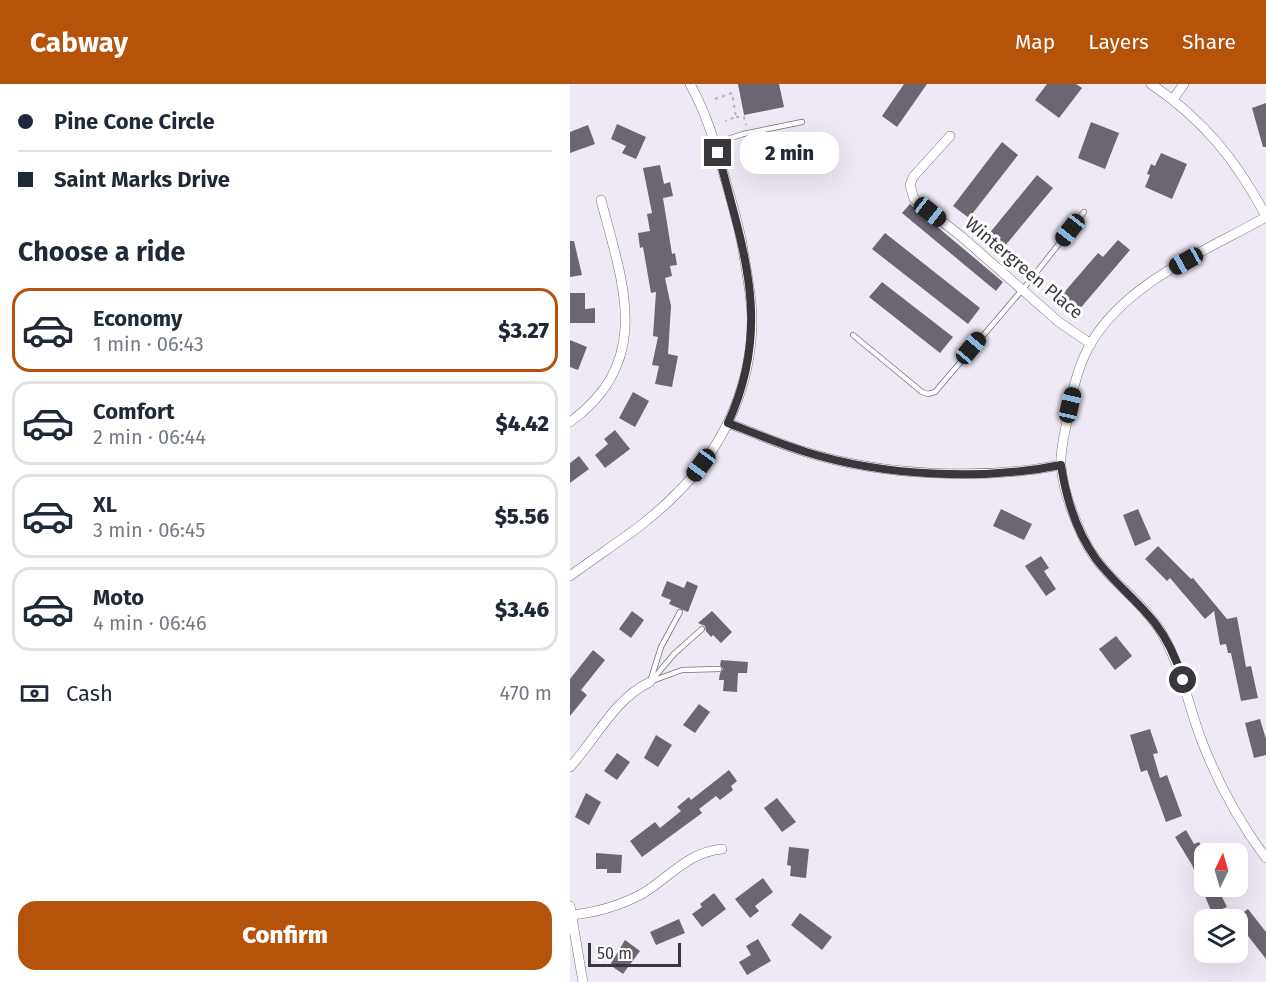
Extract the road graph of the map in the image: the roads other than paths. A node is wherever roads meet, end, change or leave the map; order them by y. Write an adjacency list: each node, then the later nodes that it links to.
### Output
1 (690, 84): 7 (street)
2 (1151, 84): 4 (street)
3 (1184, 84): 4 (street)
4 (1173, 99): 10 (street)
5 (802, 122): 7 (lane)
6 (950, 136): 11 (street, Wintergreen Place)
7 (716, 142): 15 (street)
8 (601, 200): 14 (street)
9 (1084, 212): 11 (lane)
10 (1266, 217): 13 (street)
11 (1021, 289): 12 (lane); 13 (street, Wintergreen Place)
12 (853, 335)
13 (1090, 344): 16 (street)
14 (570, 422)
15 (728, 423): 16 (street); 17 (street)
16 (1061, 465): 24 (street)
17 (570, 576)
18 (680, 612): 21 (lane)
19 (702, 629): 21 (lane)
20 (719, 669): 21 (lane)
21 (650, 682): 22 (street)
22 (570, 767)
23 (722, 849): 25 (street)
24 (1266, 858)
25 (571, 912): 26 (street)
26 (583, 982)

